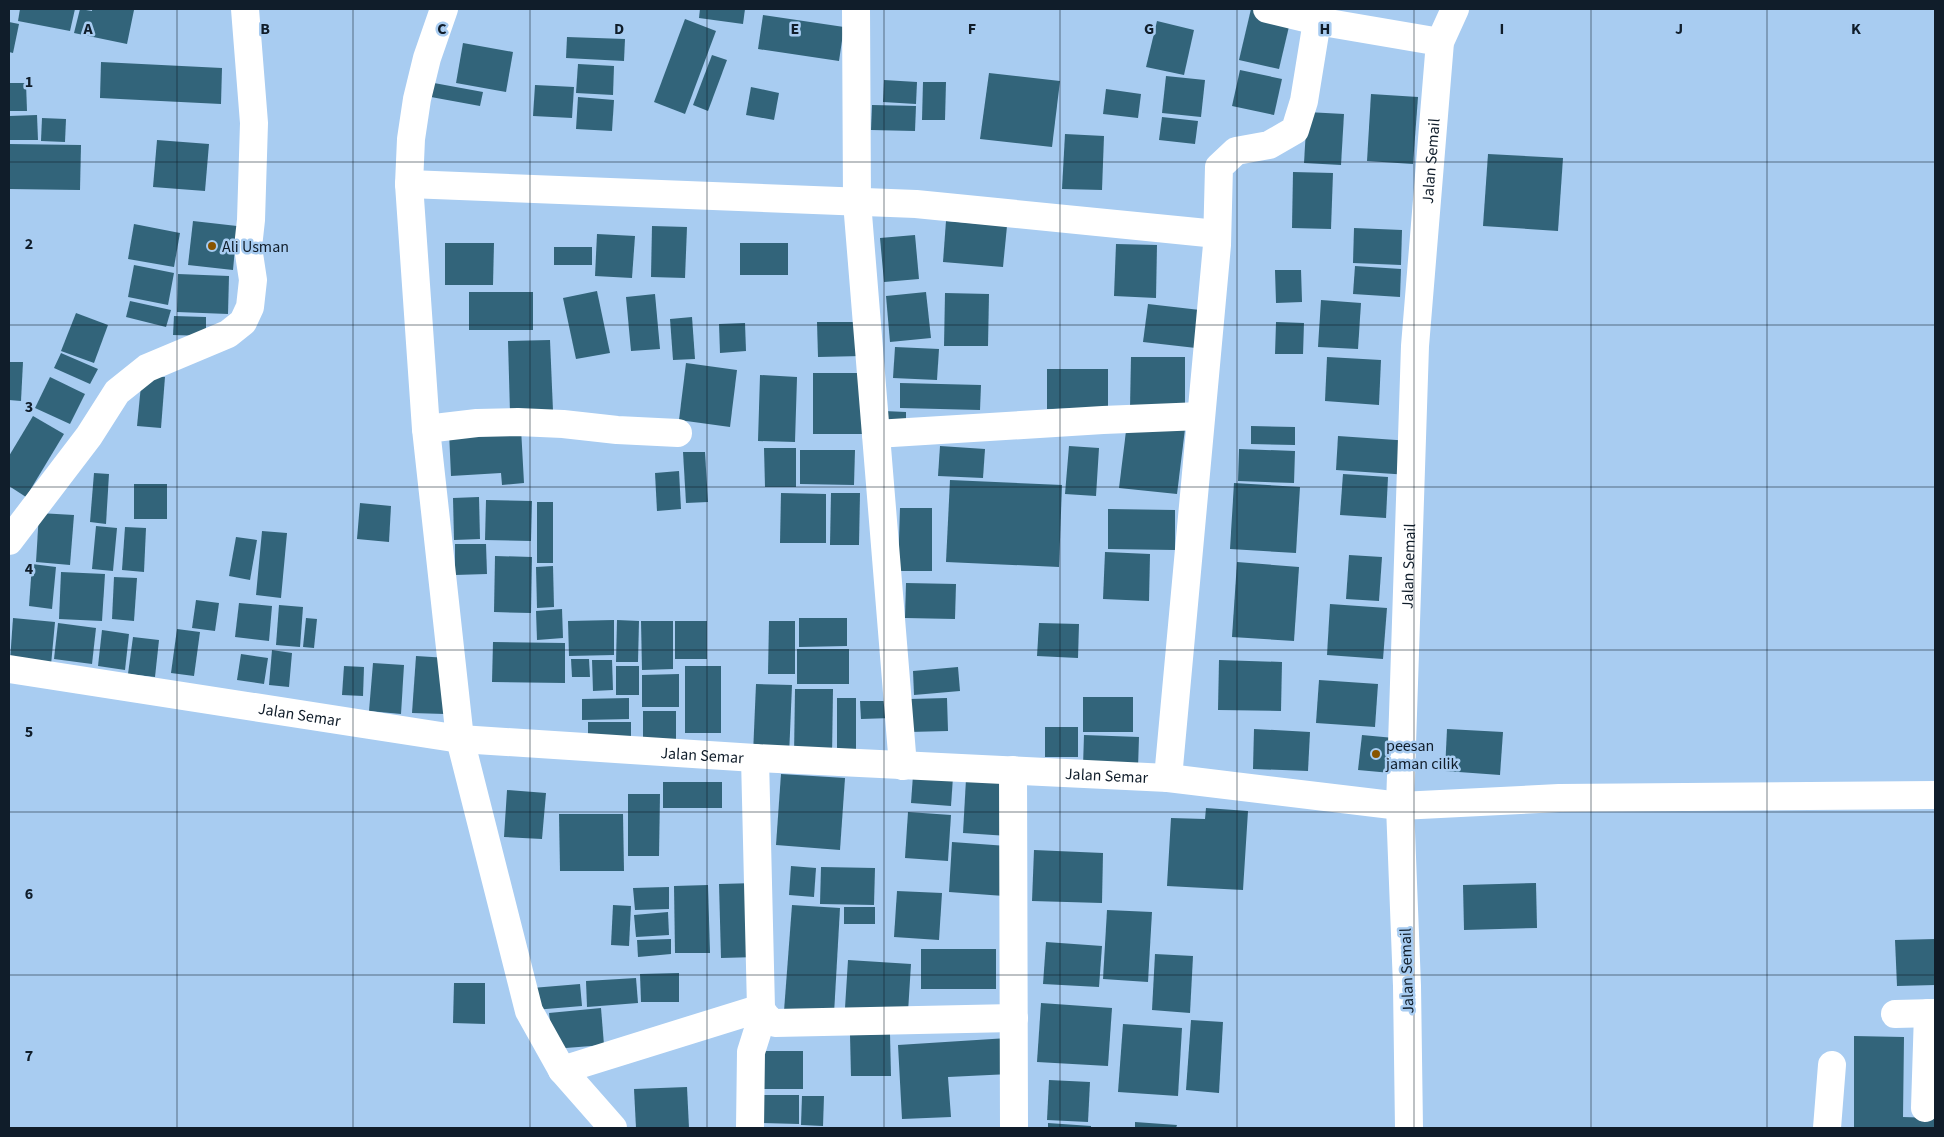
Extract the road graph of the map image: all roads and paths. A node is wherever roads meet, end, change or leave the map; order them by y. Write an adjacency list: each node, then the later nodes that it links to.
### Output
1 (245, 9): 15 (street)
2 (444, 9): 8 (street)
3 (856, 9): 9 (street)
4 (1266, 9): 6 (street)
5 (1455, 9): 7 (street, Jalan Semail)
6 (1317, 21): 7 (street); 10 (street)
7 (1440, 42): 23 (street, Jalan Semail)
8 (409, 184): 9 (street); 12 (street)
9 (857, 202): 10 (street); 14 (street)
10 (1217, 234): 11 (street)
11 (1201, 416): 14 (street); 21 (street)
12 (426, 429): 13 (street); 17 (street)
13 (678, 433)
14 (876, 434): 19 (street)
15 (9, 541)
16 (9, 669): 17 (street, Jalan Semar)
17 (460, 739): 18 (street, Jalan Semar); 29 (street)
18 (755, 758): 19 (street, Jalan Semar); 24 (street)
19 (903, 766): 20 (street, Jalan Semar)
20 (1013, 770): 21 (street, Jalan Semar); 27 (street)
21 (1168, 778): 23 (street, Jalan Semar)
22 (1935, 794): 23 (street, Jalan Semar)
23 (1400, 806): 34 (street, Jalan Semail)
24 (762, 1011): 27 (street); 29 (street); 32 (street)
25 (1931, 1013): 26 (street); 30 (street)
26 (1895, 1014)
27 (1014, 1018): 33 (street)
28 (1832, 1065): 35 (street)
29 (562, 1070): 31 (street)
30 (1925, 1108)
31 (613, 1128)
32 (750, 1128)
33 (1014, 1128)
34 (1409, 1128)
35 (1827, 1128)

